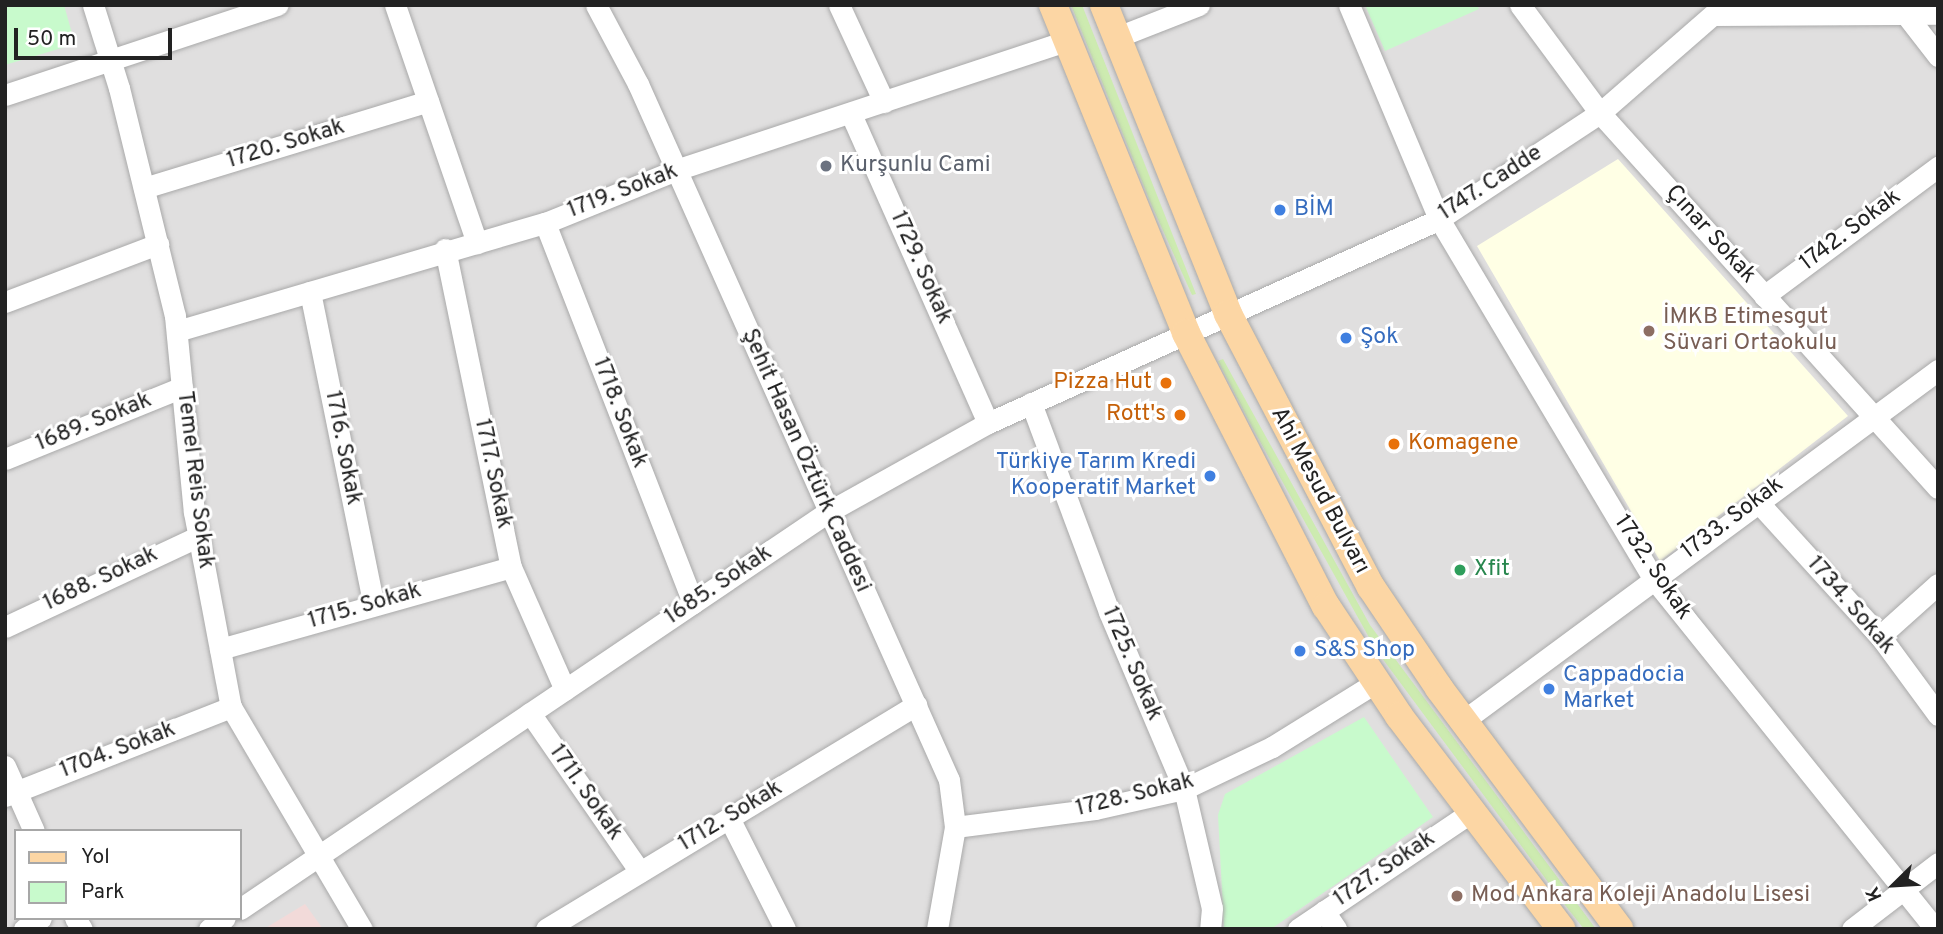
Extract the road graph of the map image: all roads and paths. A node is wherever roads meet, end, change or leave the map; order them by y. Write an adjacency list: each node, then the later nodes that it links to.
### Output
1 (93, 5): 17 (street, Temel Reis Sokak)
2 (277, 5): 17 (street)
3 (395, 5): 19 (street)
4 (596, 5): 24 (street, Şehit Hasan Öztürk Caddesi)
5 (839, 5): 20 (street)
6 (1053, 5): 15 (main road, Ahi Mesud Bulvarı)
7 (1104, 5): 14 (main road, Ahi Mesud Bulvarı)
8 (1199, 5): 14 (street)
9 (1349, 5): 26 (street, 1732. Sokak)
10 (1520, 5): 21 (street, Çınar Sokak)
11 (1719, 10): 13 (street); 21 (street, 1747. Cadde)
12 (1938, 14): 13 (street)
13 (1906, 16): 16 (street)
14 (1115, 38): 34 (main road, Ahi Mesud Bulvarı)
15 (1066, 41): 20 (street, 1719. Sokak); 36 (main road, Ahi Mesud Bulvarı)
16 (1938, 56)
17 (110, 60): 18 (street); 25 (street, Temel Reis Sokak)
18 (5, 95)
19 (428, 101): 25 (street, 1720. Sokak); 28 (street)
20 (884, 102): 22 (street, 1719. Sokak)
21 (1600, 113): 26 (street, 1747. Cadde); 32 (street, Çınar Sokak)
22 (852, 114): 24 (street, 1719. Sokak); 41 (street, 1729. Sokak)
23 (1938, 167): 32 (street, 1742. Sokak)
24 (676, 170): 27 (street, 1719. Sokak); 45 (street, Şehit Hasan Öztürk Caddesi)
25 (144, 188): 29 (street, Temel Reis Sokak)
26 (1439, 219): 34 (street, 1747. Cadde); 48 (street, 1732. Sokak)
27 (545, 223): 28 (street, 1719. Sokak); 51 (street, 1718. Sokak)
28 (477, 243): 30 (street, 1719. Sokak)
29 (158, 244): 33 (street); 35 (street, Temel Reis Sokak)
30 (446, 250): 31 (street, 1719. Sokak); 47 (street, 1717. Sokak)
31 (310, 292): 35 (street, 1719. Sokak); 50 (street, 1716. Sokak)
32 (1764, 296): 40 (street, Çınar Sokak)
33 (5, 302)
34 (1228, 314): 36 (street, 1685. Sokak); 61 (main road, Ahi Mesud Bulvarı)
35 (177, 331): 38 (street, Temel Reis Sokak)
36 (1186, 333): 39 (street, 1685. Sokak); 55 (main road, Ahi Mesud Bulvarı)
37 (1938, 370): 40 (street, 1733. Sokak)
38 (182, 387): 42 (street, 1689. Sokak); 46 (street, Temel Reis Sokak)
39 (1031, 403): 41 (street, 1685. Sokak); 63 (street, 1725. Sokak)
40 (1873, 415): 43 (street, Çınar Sokak); 44 (street, 1733. Sokak)
41 (988, 423): 45 (street, 1685. Sokak)
42 (5, 458)
43 (1938, 488)
44 (1757, 501): 48 (street, 1733. Sokak); 53 (street, 1734. Sokak)
45 (828, 512): 51 (street, 1685. Sokak); 57 (street, Şehit Hasan Öztürk Caddesi)
46 (199, 536): 52 (street, 1688. Sokak); 54 (street, Temel Reis Sokak)
47 (511, 567): 50 (street, 1715. Sokak); 56 (street, 1717. Sokak)
48 (1653, 578): 61 (street, 1733. Sokak); 72 (street, 1732. Sokak)
49 (1938, 584): 53 (street)
50 (373, 603): 54 (street, 1715. Sokak)
51 (693, 603): 56 (street, 1685. Sokak)
52 (5, 627)
53 (1880, 636): 60 (street, 1734. Sokak)
54 (220, 649): 58 (street, Temel Reis Sokak)
55 (1375, 683): 63 (street, 1728. Sokak); 65 (main road, Ahi Mesud Bulvarı)
56 (565, 690): 59 (street, 1685. Sokak)
57 (916, 705): 66 (street, 1712. Sokak); 67 (street, Şehit Hasan Öztürk Caddesi)
58 (230, 707): 64 (street, 1704. Sokak); 69 (street, Temel Reis Sokak)
59 (530, 713): 69 (street, 1685. Sokak); 71 (street, 1711. Sokak)
60 (1938, 715)
61 (1463, 721): 84 (main road, Ahi Mesud Bulvarı)
62 (5, 766): 64 (street)
63 (1184, 789): 67 (street, 1728. Sokak); 80 (street, 1725. Sokak)
64 (11, 793): 68 (street)
65 (1472, 811): 74 (street, 1727. Sokak); 83 (main road, Ahi Mesud Bulvarı)
66 (729, 818): 71 (street, 1712. Sokak); 78 (street)
67 (955, 827): 79 (street, Şehit Hasan Öztürk Caddesi)
68 (33, 829)
69 (319, 857): 73 (street, 1685. Sokak); 76 (street, Temel Reis Sokak)
70 (1938, 863): 72 (street)
71 (640, 872): 75 (street, 1712. Sokak)
72 (1902, 891): 85 (street); 86 (street, 1732. Sokak)
73 (242, 908)
74 (1324, 911): 81 (street, 1727. Sokak); 82 (street)
75 (573, 922): 77 (street, 1712. Sokak)
76 (362, 929)
77 (546, 929)
78 (785, 929)
79 (937, 929)
80 (1210, 929)
81 (1298, 929)
82 (1336, 929)
83 (1561, 929)
84 (1619, 929)
85 (1852, 929)
86 (1935, 929)

